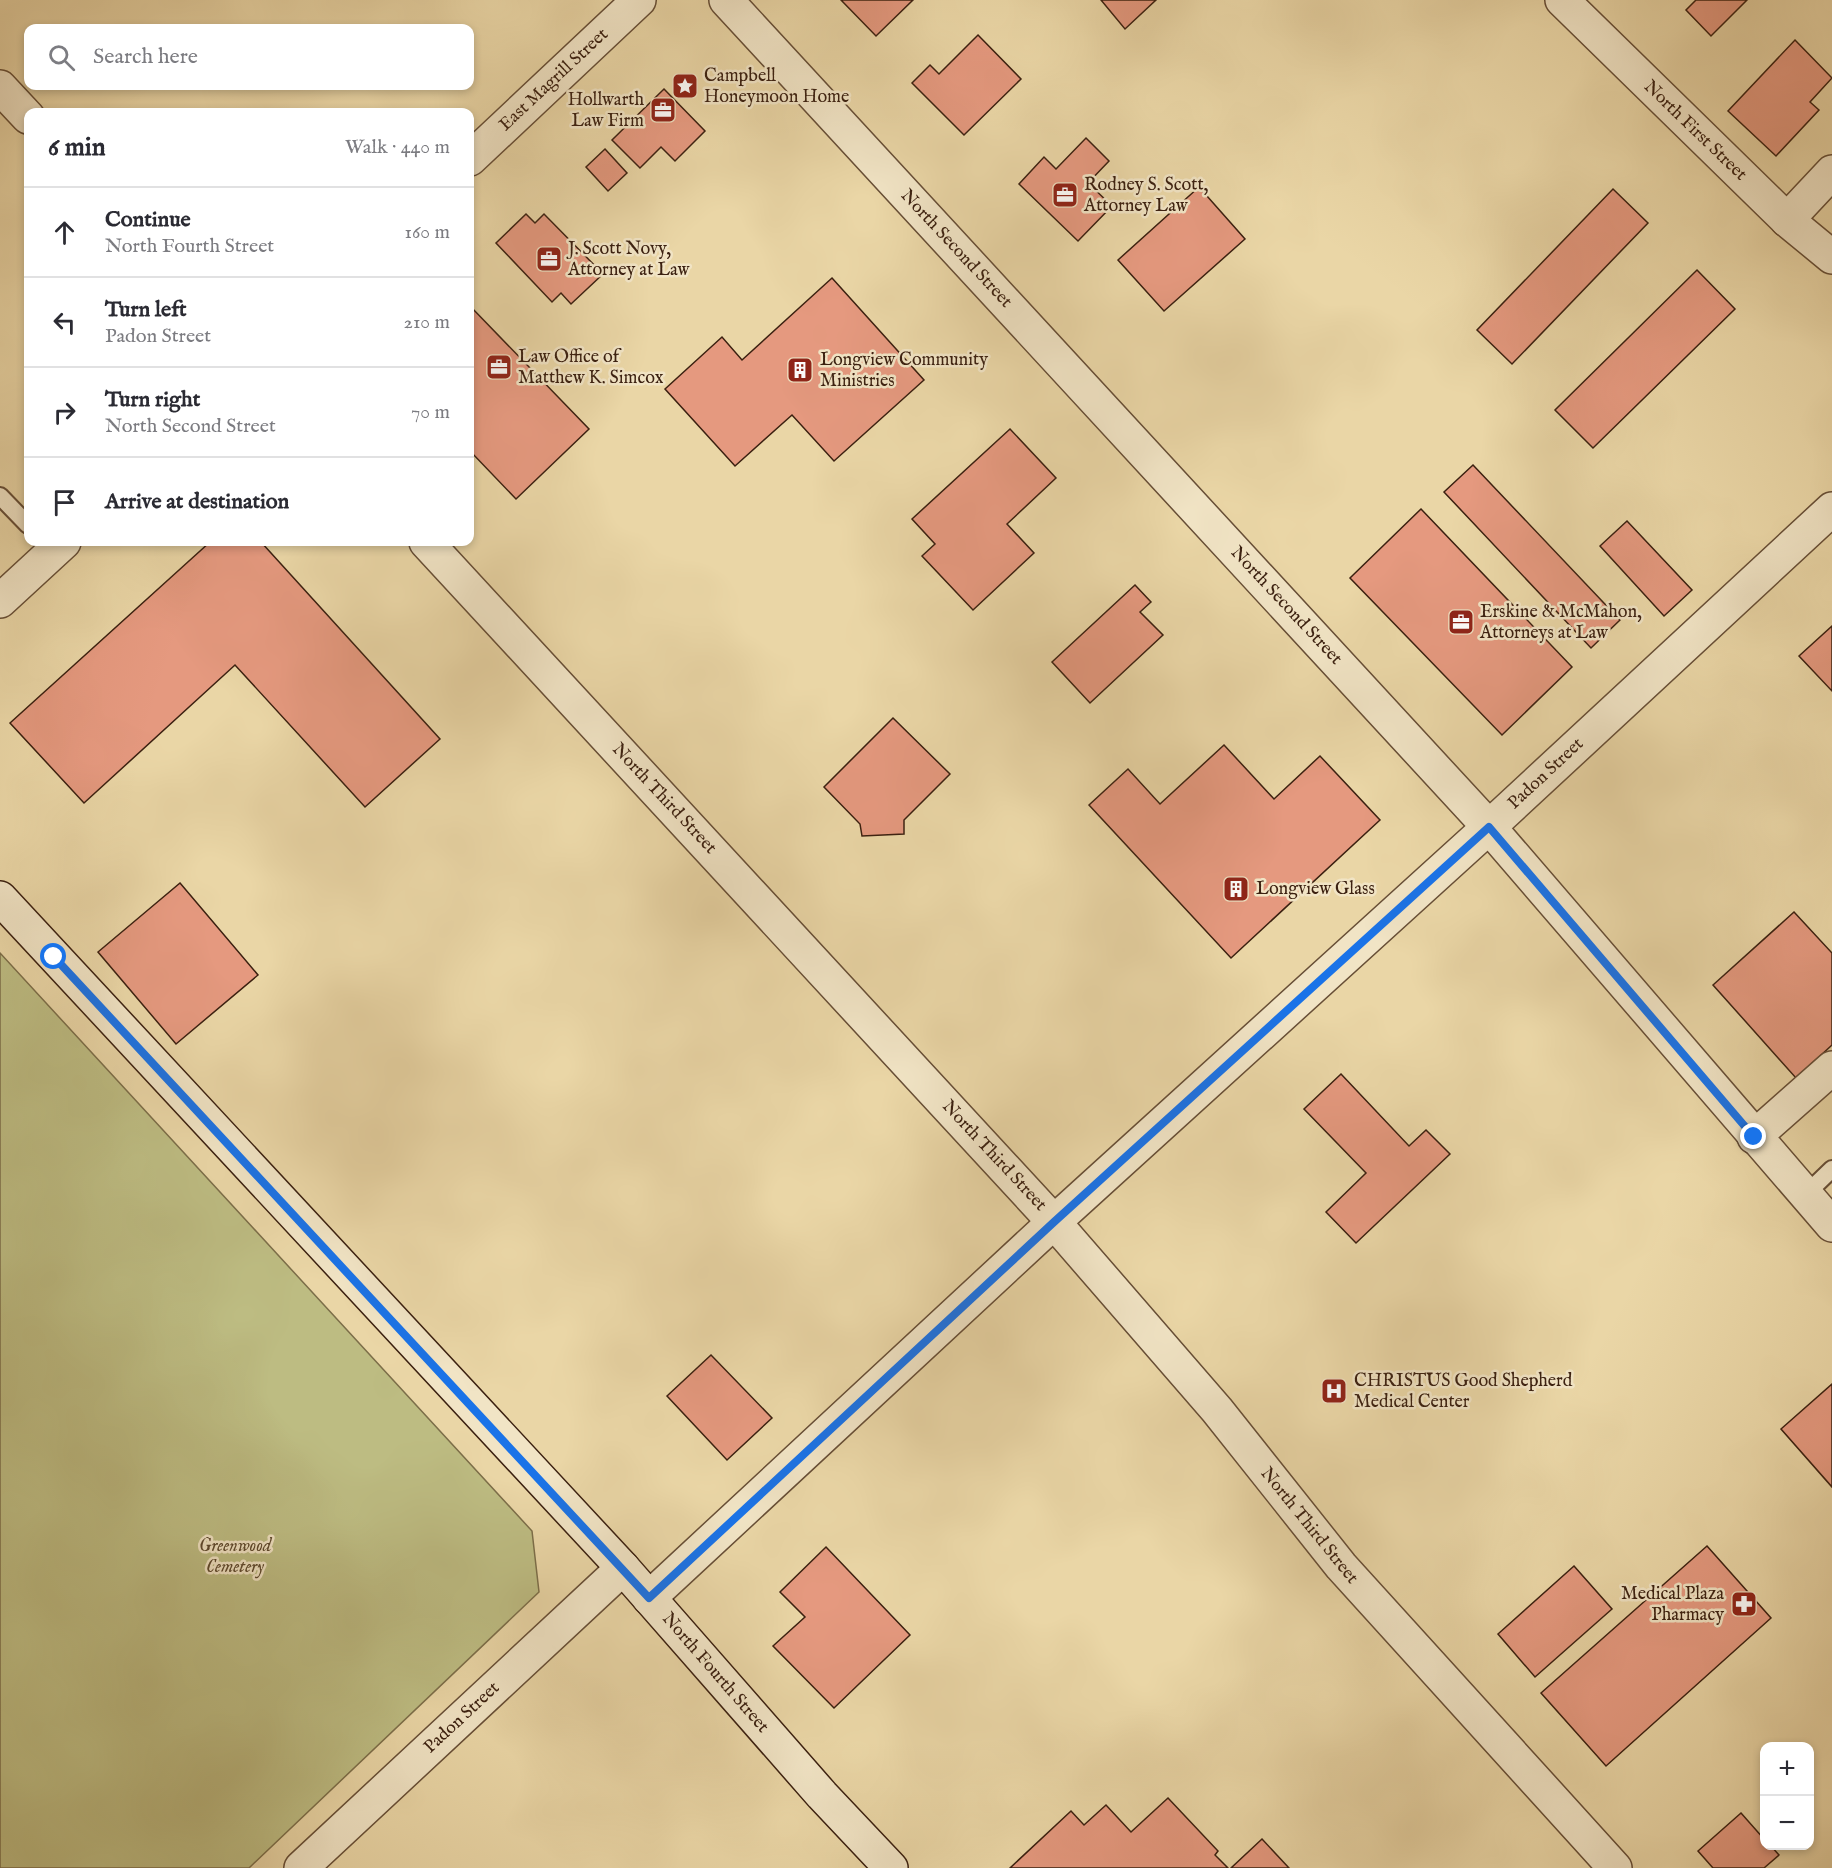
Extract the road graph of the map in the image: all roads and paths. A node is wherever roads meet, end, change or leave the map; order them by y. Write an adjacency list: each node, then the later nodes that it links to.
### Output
1 (639, 0): 6 (street, East Magrill Street)
2 (726, 0): 16 (street, North Second Street)
3 (1562, 0): 8 (street, North First Street)
4 (0, 87): 5 (street)
5 (24, 113)
6 (474, 155)
7 (1832, 172): 8 (street)
8 (1787, 220): 9 (street, North First Street)
9 (1832, 257)
10 (0, 496): 12 (lane)
11 (1832, 509): 16 (street, Padon Street)
12 (24, 521)
13 (52, 546): 15 (street)
14 (430, 546): 22 (street, North Third Street)
15 (0, 601)
16 (1489, 827): 19 (street, North Second Street); 22 (street, Padon Street)
17 (0, 898): 24 (street, North Fourth Street)
18 (1832, 1068): 19 (street)
19 (1754, 1137): 21 (street, North Second Street)
20 (1832, 1169): 21 (lane)
21 (1805, 1195): 23 (street, North Second Street)
22 (1054, 1222): 25 (street, Padon Street); 28 (street, North Third Street)
23 (1832, 1225)
24 (623, 1568): 25 (street, North Fourth Street); 26 (street, Padon Street)
25 (649, 1598): 27 (street, North Fourth Street)
26 (301, 1868)
27 (891, 1868)
28 (1615, 1868)

